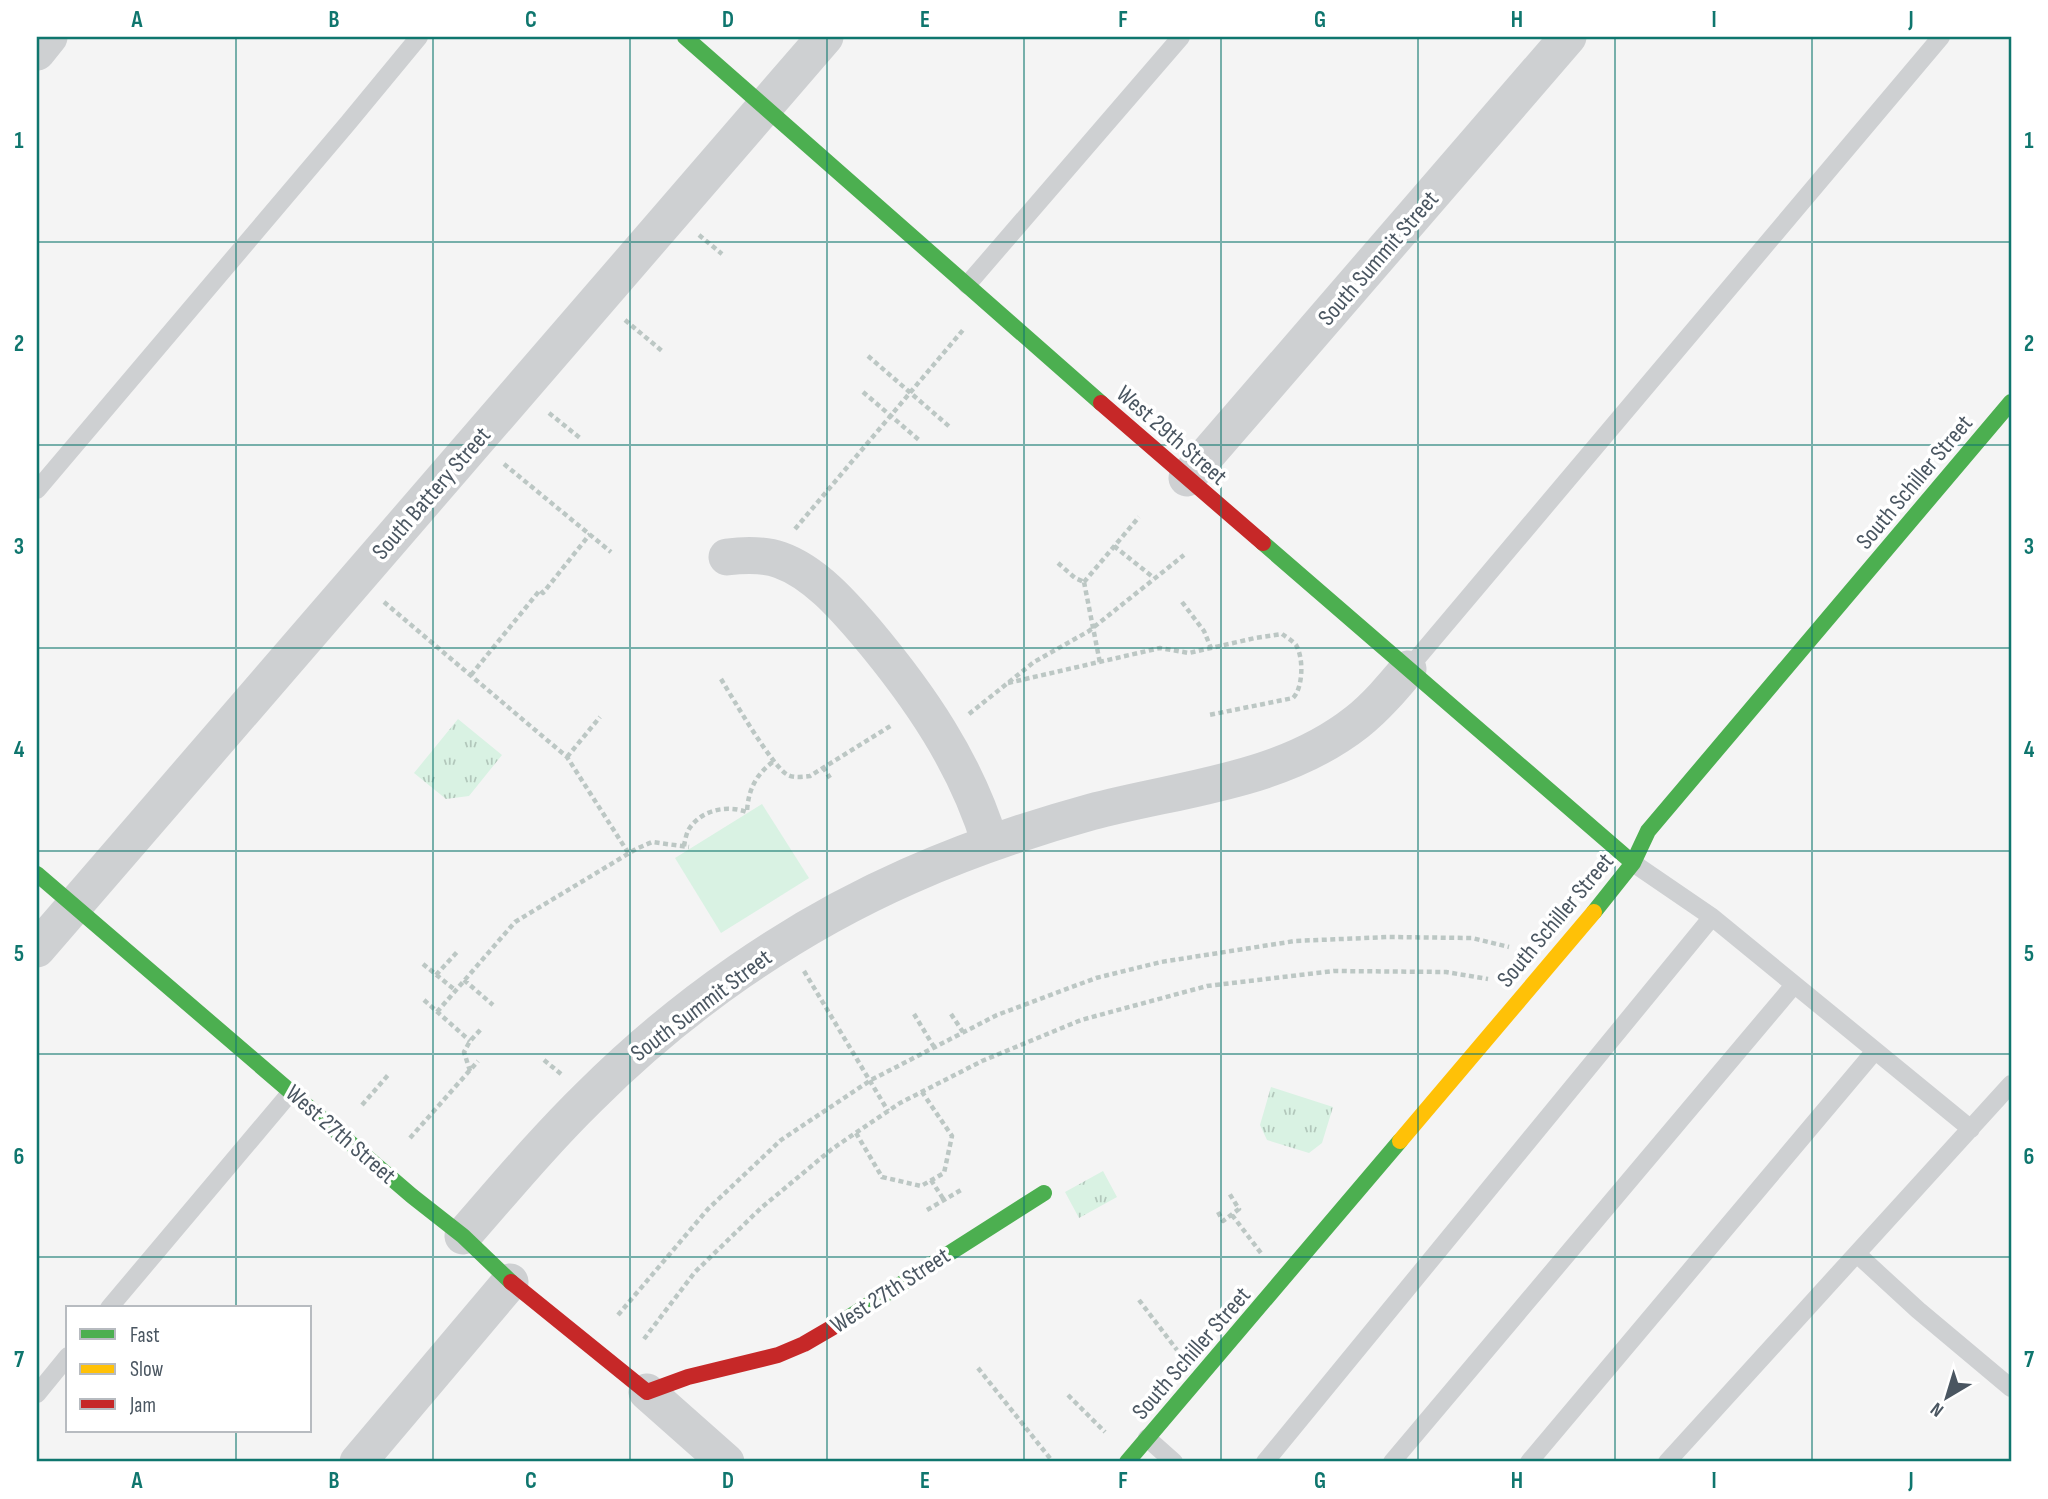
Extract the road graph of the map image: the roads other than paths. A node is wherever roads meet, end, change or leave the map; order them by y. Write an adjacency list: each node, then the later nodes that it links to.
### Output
1 (49, 37): 8 (street)
2 (419, 37): 15 (lane)
3 (685, 37): 9 (street, West 29th Street)
4 (825, 37): 9 (street, South Battery Street)
5 (1181, 37): 10 (lane)
6 (1941, 37): 17 (lane)
7 (1561, 39): 14 (street, South Summit Street)
8 (37, 52)
9 (766, 108): 10 (street, West 29th Street); 21 (street, South Battery Street)
10 (967, 285): 14 (street, West 29th Street)
11 (2011, 402): 12 (street, South Schiller Street)
12 (1997, 419): 13 (lane); 19 (street, South Schiller Street)
13 (2011, 431)
14 (1187, 478): 17 (street, West 29th Street)
15 (37, 490)
16 (727, 557): 18 (street)
17 (1408, 669): 18 (street, South Summit Street); 19 (street, West 29th Street)
18 (990, 843): 30 (street, South Summit Street)
19 (1633, 863): 22 (lane); 38 (street, South Schiller Street)
20 (37, 874): 21 (street, West 27th Street)
21 (74, 904): 23 (street, South Battery Street); 27 (street, West 27th Street)
22 (1712, 917): 24 (lane); 43 (lane)
23 (37, 950)
24 (1794, 985): 25 (lane); 44 (lane)
25 (1874, 1052): 28 (lane); 45 (lane)
26 (2011, 1084): 28 (lane)
27 (291, 1092): 30 (street, West 27th Street); 33 (lane)
28 (1970, 1129): 31 (lane)
29 (1044, 1193): 36 (street, West 27th Street)
30 (463, 1236): 32 (street, West 27th Street)
31 (1857, 1254): 35 (lane); 46 (lane)
32 (510, 1282): 36 (street, West 27th Street); 40 (street)
33 (111, 1306)
34 (66, 1358): 37 (lane)
35 (2011, 1388)
36 (647, 1392): 41 (street, West 27th Street)
37 (37, 1394)
38 (1147, 1438): 39 (street, South Schiller Street); 42 (lane)
39 (1130, 1459)
40 (358, 1462)
41 (726, 1462)
42 (1174, 1462)
43 (1265, 1462)
44 (1392, 1462)
45 (1529, 1462)
46 (1667, 1462)

